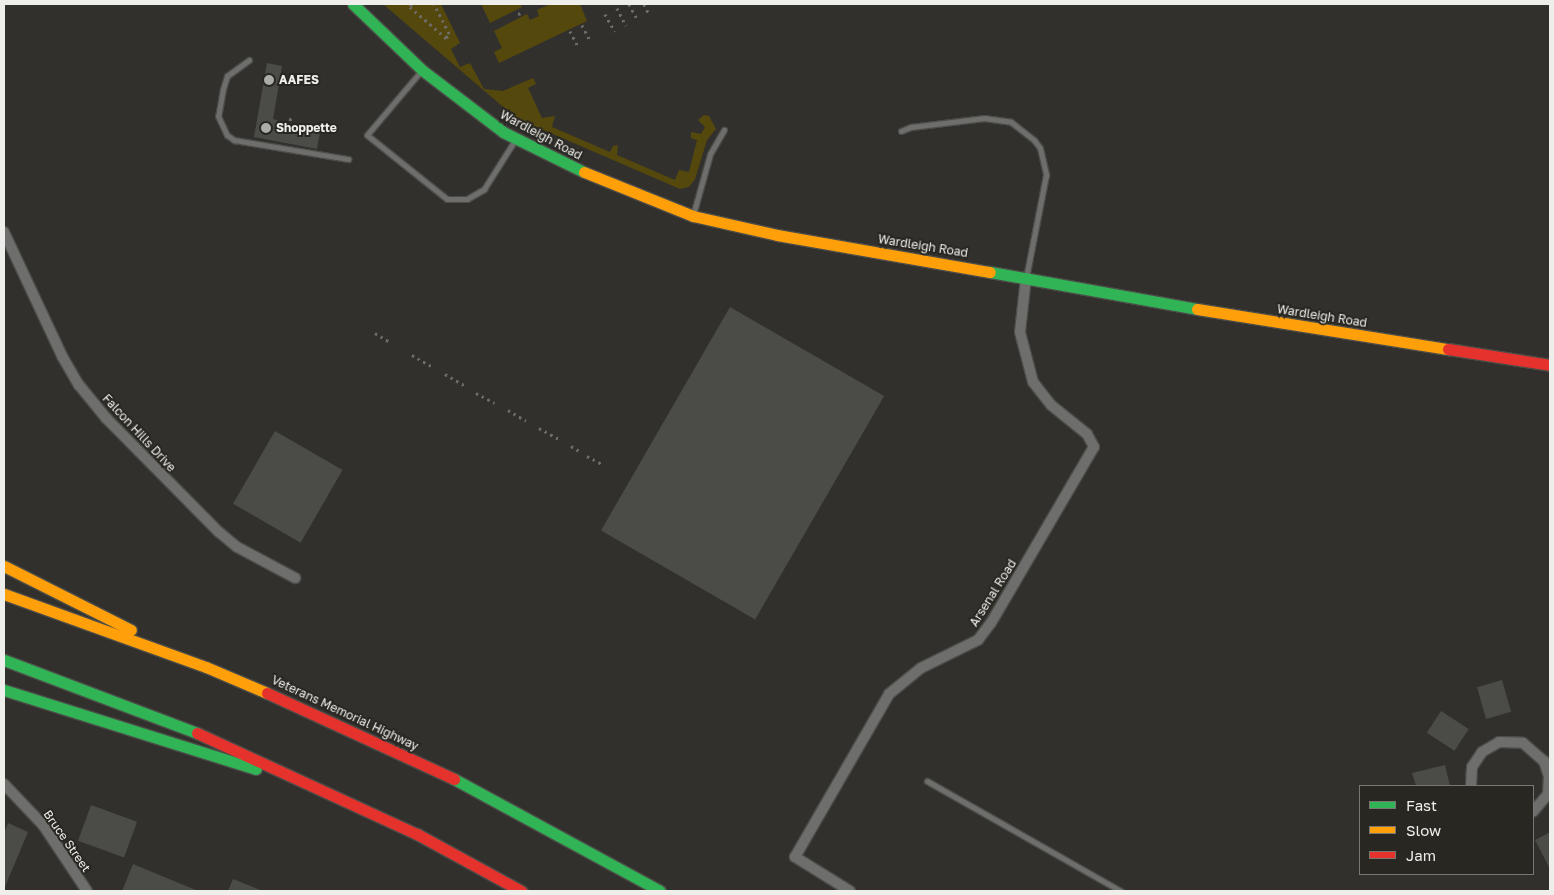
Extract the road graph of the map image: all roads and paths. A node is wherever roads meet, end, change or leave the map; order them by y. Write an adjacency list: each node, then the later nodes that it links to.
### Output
1 (353, 4): 17 (main road, Wardleigh Road)
2 (412, 4): 3 (path)
3 (434, 4)
4 (630, 4): 9 (path)
5 (644, 4): 8 (path)
6 (617, 8): 11 (path)
7 (605, 14): 13 (path)
8 (649, 14)
9 (638, 20)
10 (582, 25): 14 (path)
11 (626, 26)
12 (570, 31): 15 (path)
13 (614, 31)
14 (591, 42)
15 (579, 48)
16 (249, 60): 23 (lane)
17 (422, 70): 22 (main road, Wardleigh Road); 22 (lane)
18 (291, 115): 19 (path)
19 (289, 127)
20 (724, 130): 24 (lane)
21 (901, 131): 26 (lane)
22 (515, 140): 24 (main road, Wardleigh Road)
23 (348, 159)
24 (693, 216): 26 (main road, Wardleigh Road)
25 (4, 232): 45 (street, Falcon Hills Drive)
26 (1026, 278): 30 (main road, Wardleigh Road); 60 (street, Arsenal Road)
27 (375, 333): 28 (path)
28 (390, 342)
29 (412, 355): 31 (path)
30 (1550, 365)
31 (431, 366)
32 (445, 374): 33 (path)
33 (464, 385)
34 (476, 393): 35 (path)
35 (495, 403)
36 (508, 410): 37 (path)
37 (526, 421)
38 (539, 428): 39 (path)
39 (559, 439)
40 (571, 446): 41 (path)
41 (581, 452)
42 (588, 456): 43 (path)
43 (604, 465)
44 (4, 566): 48 (main road)
45 (295, 578)
46 (4, 594): 48 (main road, Veterans Memorial Highway)
47 (4, 660): 54 (main road)
48 (206, 667): 59 (main road, Veterans Memorial Highway)
49 (4, 690): 54 (main road)
50 (1547, 762): 53 (street); 55 (street)
51 (927, 781): 61 (lane)
52 (4, 784): 57 (street, Bruce Street)
53 (1471, 785)
54 (331, 793): 58 (main road)
55 (1549, 793): 56 (street)
56 (1534, 811)
57 (87, 891)
58 (521, 891)
59 (660, 891)
60 (850, 891)
61 (1121, 891)

